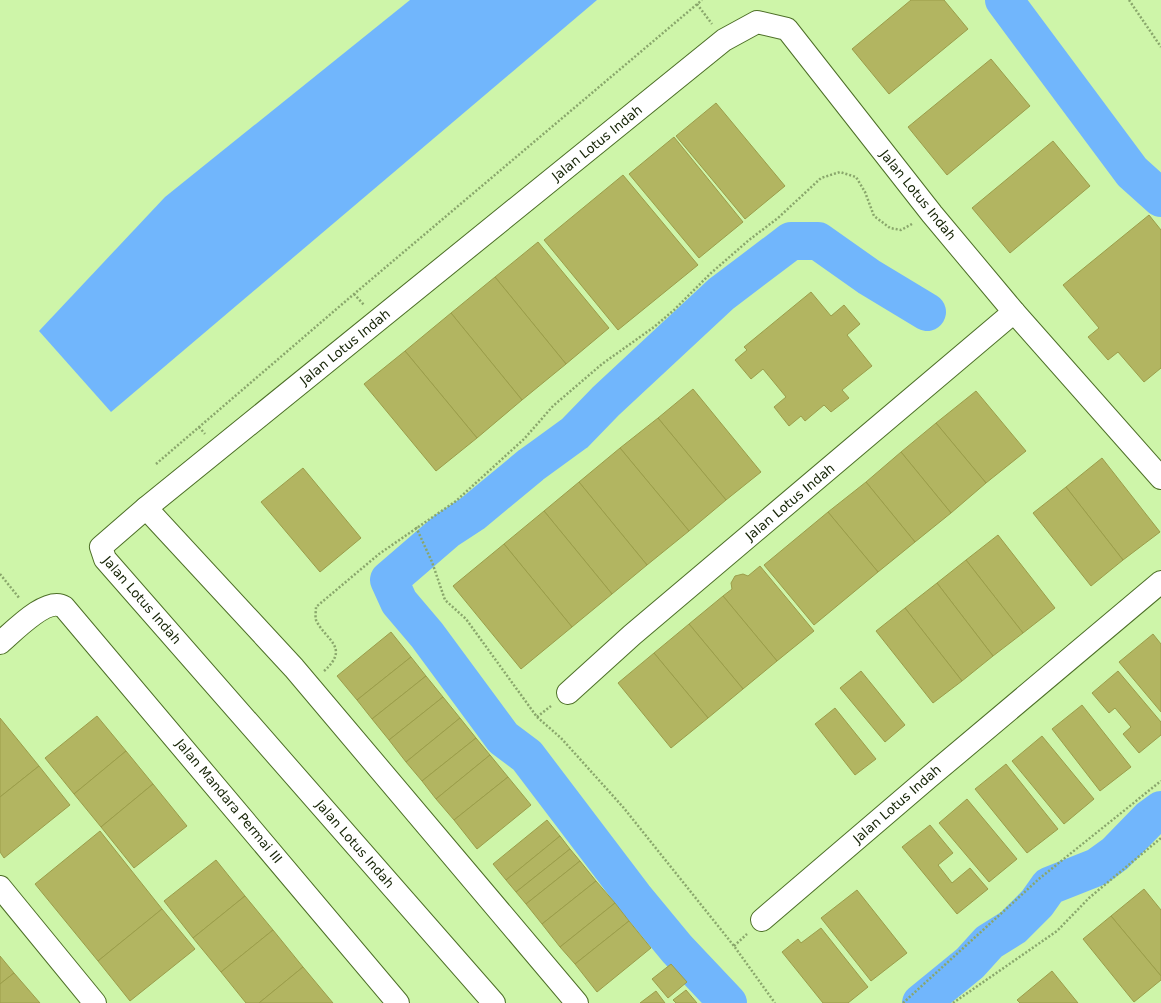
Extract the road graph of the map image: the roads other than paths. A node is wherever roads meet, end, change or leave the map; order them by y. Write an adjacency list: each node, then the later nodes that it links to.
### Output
1 (1014, 312): 2 (street, Jalan Lotus Indah); 3 (street, Jalan Lotus Indah); 6 (street, Jalan Lotus Indah)
2 (1161, 478)
3 (146, 508): 11 (street, Jalan Lotus Indah); 12 (street)
4 (1161, 582): 8 (street, Jalan Lotus Indah)
5 (0, 642): 10 (street, Jalan Mandara Permai III)
6 (568, 694)
7 (0, 887): 9 (street)
8 (762, 920)
9 (95, 1003)
10 (398, 1003)
11 (494, 1003)
12 (577, 1003)

